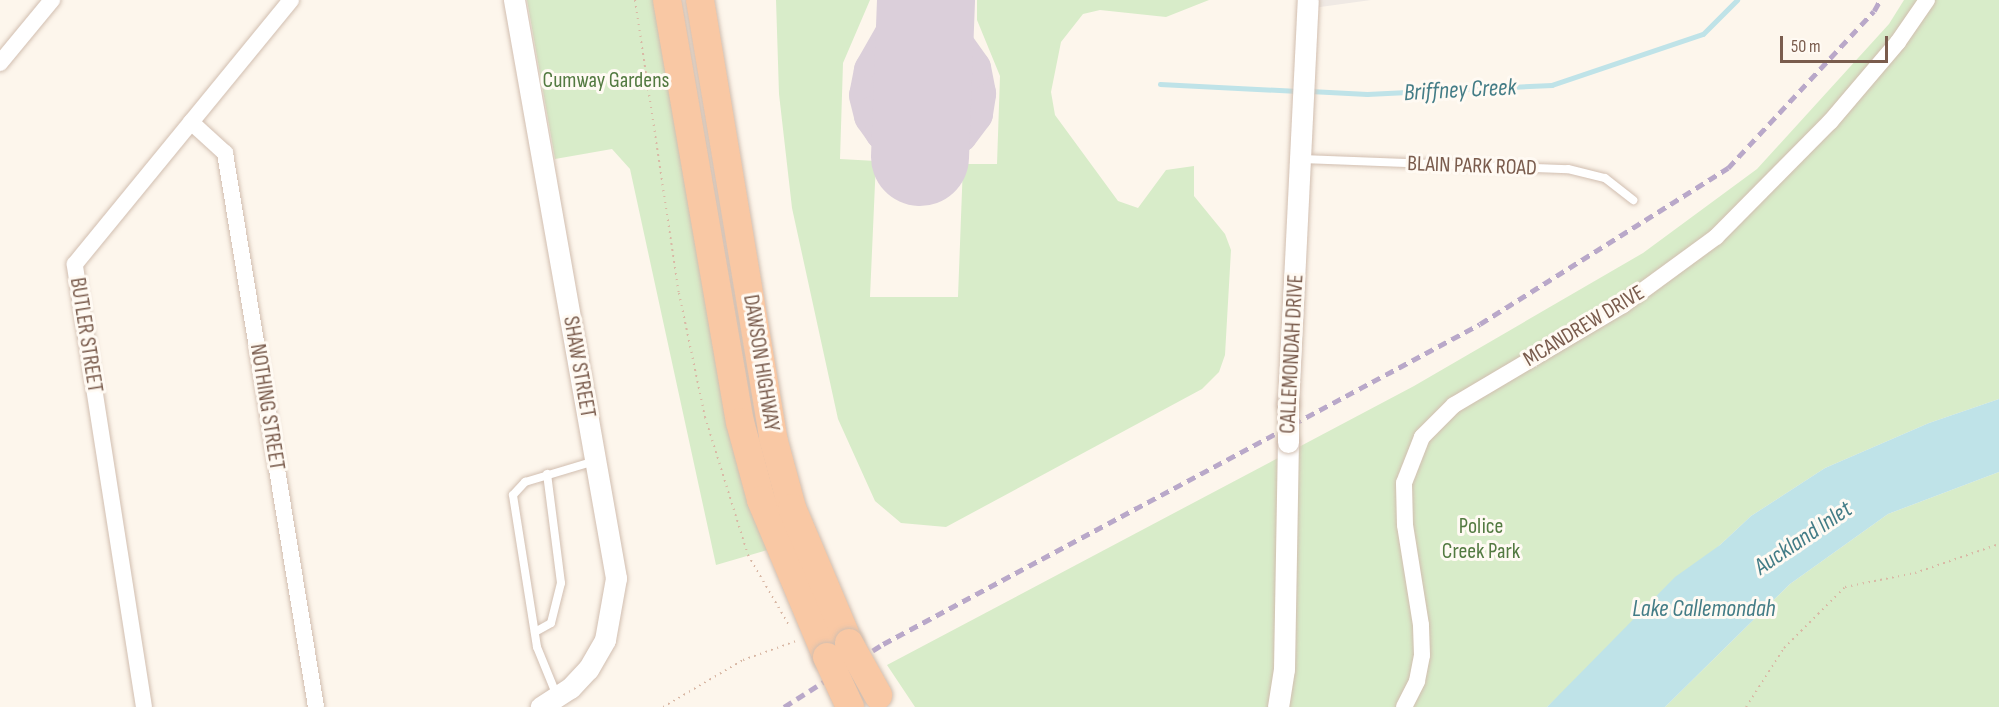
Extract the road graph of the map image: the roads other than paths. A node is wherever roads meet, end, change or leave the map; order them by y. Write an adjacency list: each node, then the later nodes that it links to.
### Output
1 (52, 0): 8 (street)
2 (291, 0): 9 (street, BUTLER STREET)
3 (514, 0): 12 (street, SHAW STREET)
4 (667, 0): 15 (highway, DAWSON HIGHWAY)
5 (700, 0): 15 (highway, DAWSON HIGHWAY)
6 (1308, 0): 10 (street, CALLEMONDAH DRIVE)
7 (1927, 0): 22 (street, MCANDREW DRIVE)
8 (0, 63)
9 (191, 122): 18 (street, BUTLER STREET); 19 (street, NOTHING STREET)
10 (1301, 159): 11 (lane, BLAIN PARK ROAD); 21 (street, CALLEMONDAH DRIVE, bridge)
11 (1633, 200)
12 (595, 461): 13 (lane); 17 (street, SHAW STREET)
13 (547, 474): 14 (lane); 14 (lane)
14 (535, 632): 17 (lane)
15 (827, 648): 16 (highway, DAWSON HIGHWAY, bridge); 20 (highway, DAWSON HIGHWAY, bridge)
16 (881, 701)
17 (549, 702)
18 (144, 707)
19 (316, 707)
20 (850, 707)
21 (1278, 707)
22 (1404, 707)

